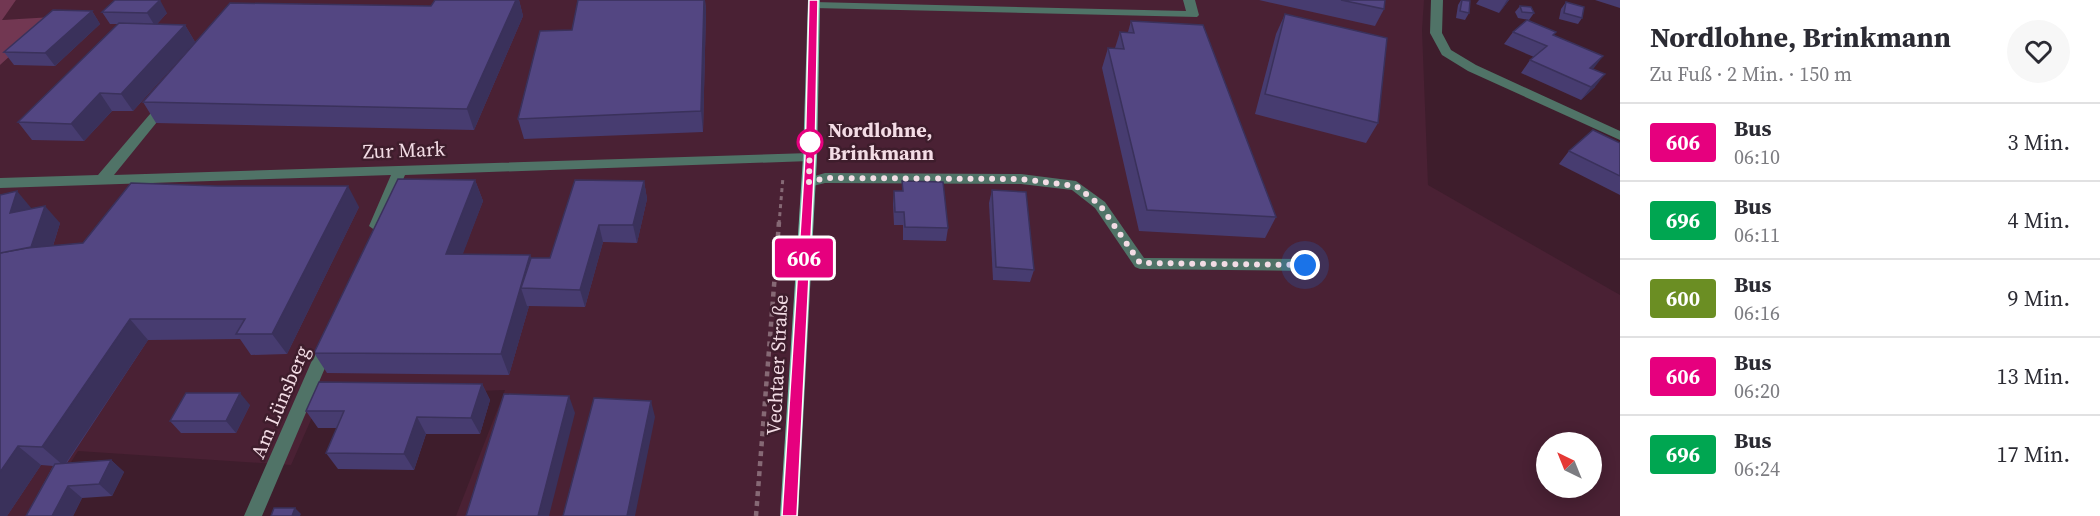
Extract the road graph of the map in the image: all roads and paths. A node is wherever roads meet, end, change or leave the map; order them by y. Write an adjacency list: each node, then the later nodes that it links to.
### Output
1 (1189, 0): 3 (street)
2 (1437, 0): 5 (street)
3 (814, 3): 6 (main road, Vechtaer Straße)
4 (176, 91): 9 (street)
5 (1620, 136)
6 (810, 157): 7 (street, Zur Mark); 10 (main road, Vechtaer Straße)
7 (785, 158): 8 (street, Zur Mark); 16 (path)
8 (400, 170): 9 (street, Zur Mark); 12 (street)
9 (102, 180): 11 (street, Zur Mark)
10 (809, 182): 13 (street); 17 (main road, Vechtaer Straße)
11 (0, 183)
12 (368, 245)
13 (1305, 265)
14 (332, 331): 15 (street, Am Lünsberg)
15 (253, 516)
16 (756, 516)
17 (789, 516)

